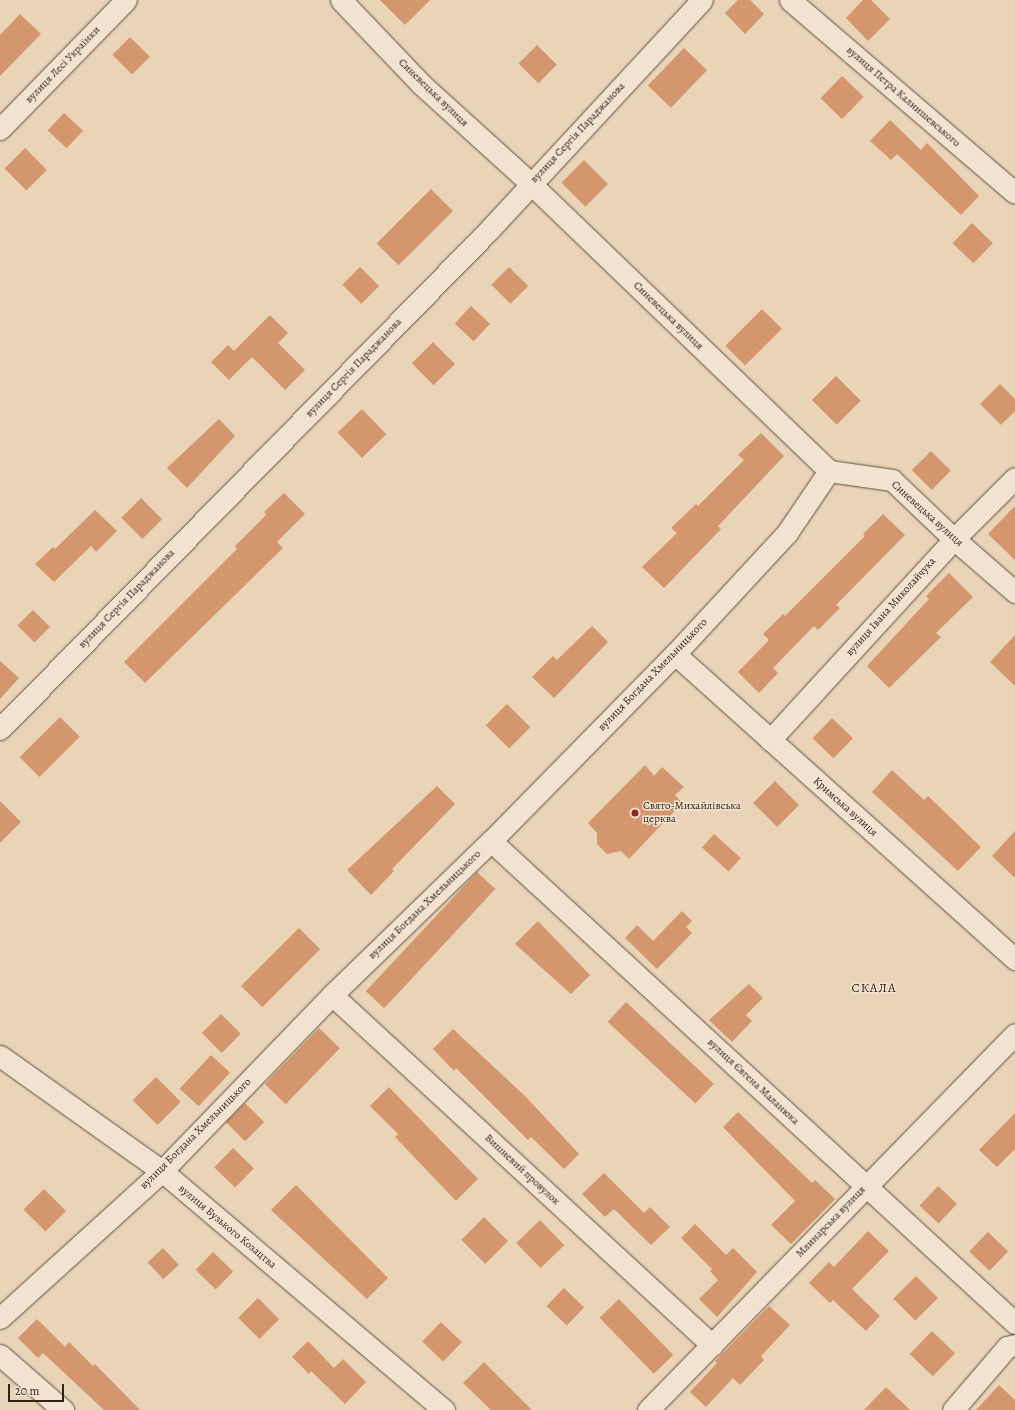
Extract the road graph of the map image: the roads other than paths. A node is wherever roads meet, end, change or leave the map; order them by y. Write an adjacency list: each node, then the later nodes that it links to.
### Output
1 (126, 0): 5 (street, вулиця Лесі Українки)
2 (342, 0): 6 (street, Синевецька вулиця)
3 (702, 0): 6 (street, вулиця Сергія Параджанова)
4 (790, 0): 7 (street, вулиця Петра Калнишевського)
5 (0, 129)
6 (530, 183): 8 (street, Синевецька вулиця); 13 (street, вулиця Сергія Параджанова)
7 (1015, 193)
8 (829, 471): 10 (street, Синевецька вулиця); 12 (street, вулиця Богдана Хмельницького)
9 (1015, 478): 10 (street, вулиця Івана Миколайчука)
10 (954, 539): 11 (street, Синевецька вулиця); 14 (street, вулиця Івана Миколайчука)
11 (1015, 592)
12 (675, 654): 14 (street, Кримська вулиця); 15 (street, вулиця Богдана Хмельницького)
13 (0, 729)
14 (770, 740): 16 (street, Кримська вулиця)
15 (491, 841): 17 (street, вулиця Богдана Хмельницького); 21 (street, вулиця Євгена Маланюка)
16 (1015, 959)
17 (332, 995): 20 (street, вулиця Богдана Хмельницького); 24 (street, Вишневий провулок)
18 (1015, 1034): 21 (street, Млинарська вулиця)
19 (0, 1056): 20 (street, вулиця Бузького Козацтва)
20 (162, 1171): 22 (street, вулиця Богдана Хмельницького); 28 (street, вулиця Бузького Козацтва)
21 (867, 1186): 23 (street, вулиця Євгена Маланюка); 24 (street, Млинарська вулиця)
22 (0, 1318)
23 (1015, 1323)
24 (712, 1345): 29 (street, Млинарська вулиця)
25 (1015, 1345): 30 (street)
26 (0, 1355): 27 (street)
27 (63, 1410)
28 (444, 1410)
29 (648, 1410)
30 (953, 1410)

